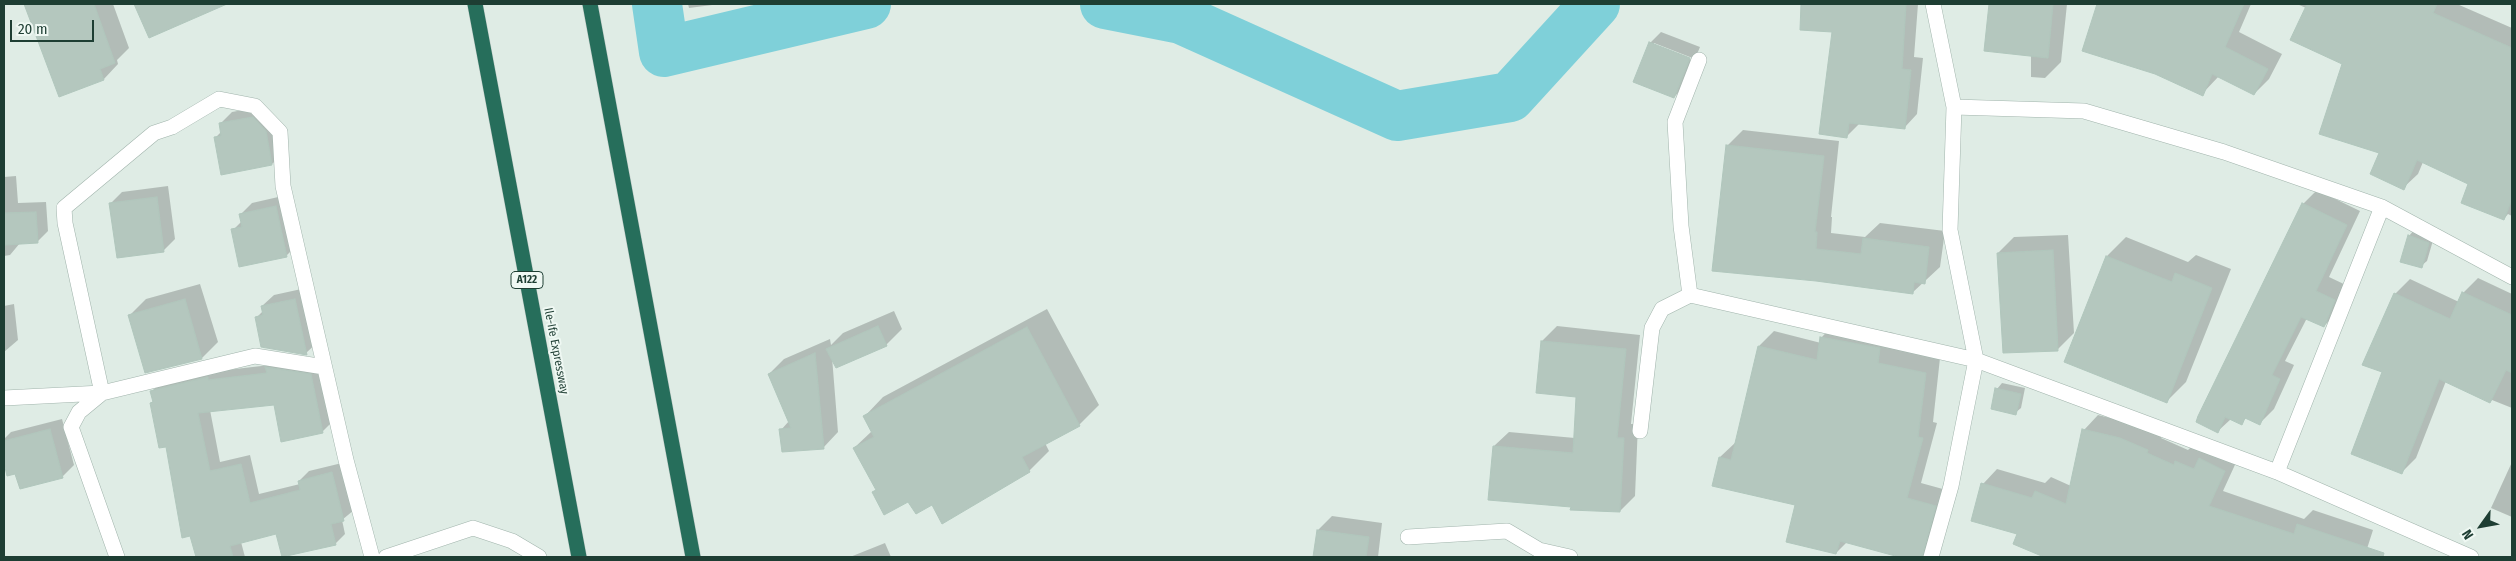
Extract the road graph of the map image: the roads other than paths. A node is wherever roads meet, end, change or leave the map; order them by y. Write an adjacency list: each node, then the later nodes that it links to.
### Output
1 (475, 4): 20 (highway, Ile-Ife Expressway / A122)
2 (590, 4): 21 (highway)
3 (1933, 4): 5 (street)
4 (1700, 60): 8 (street)
5 (1954, 106): 6 (street); 9 (street)
6 (2382, 207): 7 (street); 14 (street)
7 (2512, 277)
8 (1690, 295): 9 (street); 13 (street)
9 (1976, 360): 14 (street); 23 (street)
10 (324, 367): 11 (street); 11 (street); 17 (street)
11 (102, 393): 12 (street); 16 (street)
12 (4, 398)
13 (1640, 432)
14 (2277, 472): 24 (street)
15 (1408, 537): 22 (street)
16 (117, 557)
17 (372, 557)
18 (386, 557): 19 (street)
19 (540, 557)
20 (579, 557)
21 (693, 557)
22 (1570, 557)
23 (1931, 557)
24 (2471, 557)

